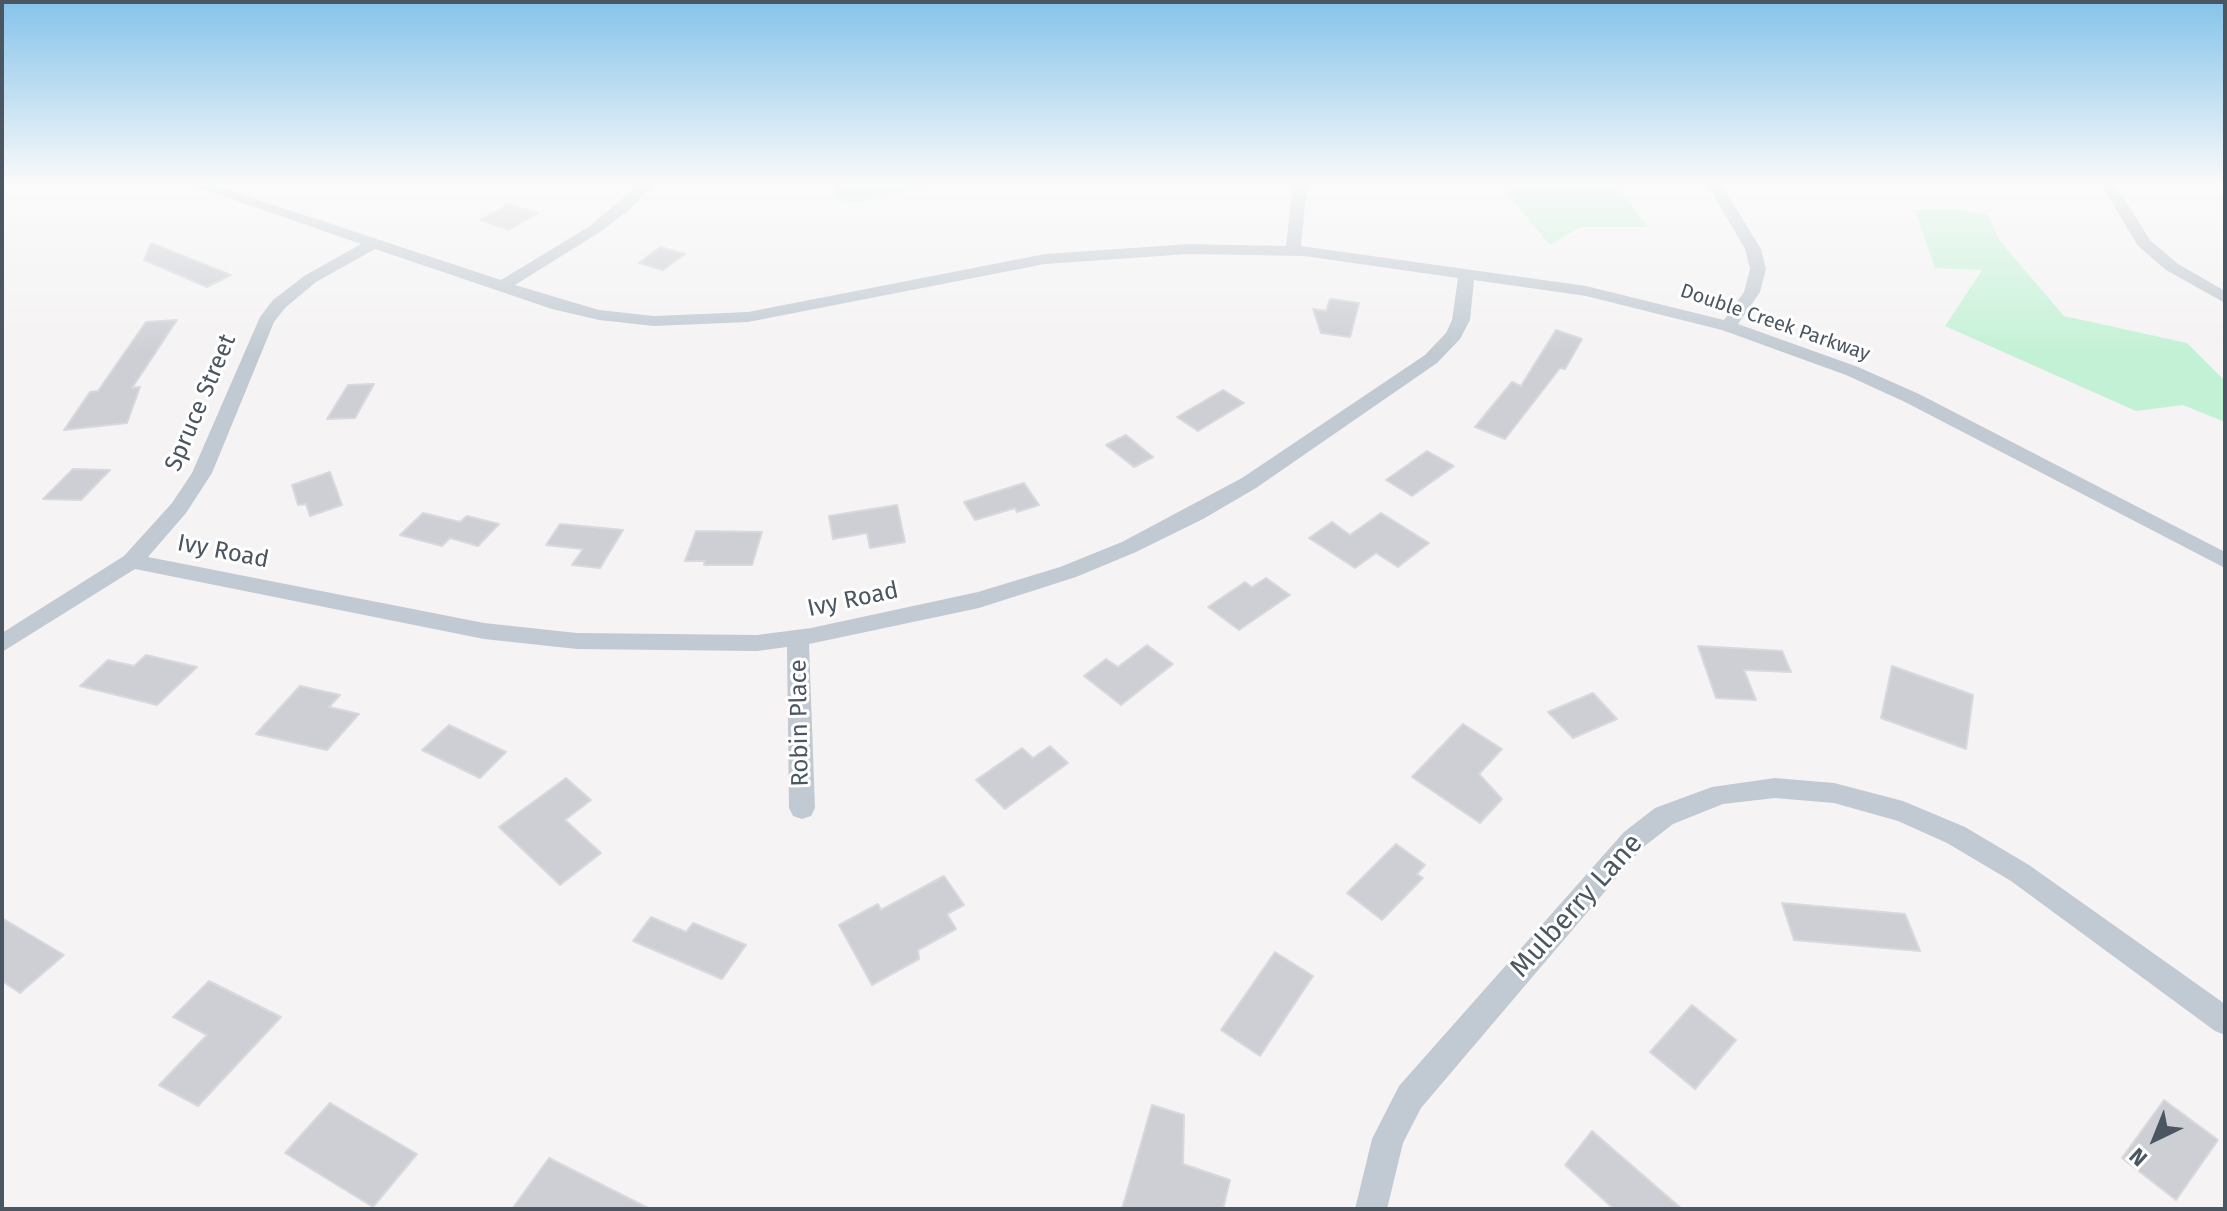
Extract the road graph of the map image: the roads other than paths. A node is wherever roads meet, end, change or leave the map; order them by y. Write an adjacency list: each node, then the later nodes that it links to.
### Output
1 (363, 241): 6 (street, Double Creek Parkway)
2 (576, 241): 9 (street)
3 (1294, 241): 7 (street)
4 (1748, 241): 11 (street)
5 (2142, 241): 10 (street)
6 (373, 244): 9 (street, Double Creek Parkway); 12 (street, Spruce Street)
7 (1293, 250): 8 (street, Double Creek Parkway); 9 (street, Double Creek Parkway)
8 (1467, 273): 11 (street, Double Creek Parkway); 14 (street, Ivy Road)
9 (503, 286)
10 (2225, 298)
11 (1728, 326): 13 (street, Double Creek Parkway)
12 (132, 561): 14 (street, Ivy Road); 15 (street, Spruce Street)
13 (2225, 561)
14 (798, 638): 16 (street, Robin Place)
15 (2, 644)
16 (802, 808)
17 (2225, 1021): 18 (street, Mulberry Lane)
18 (1371, 1209)

